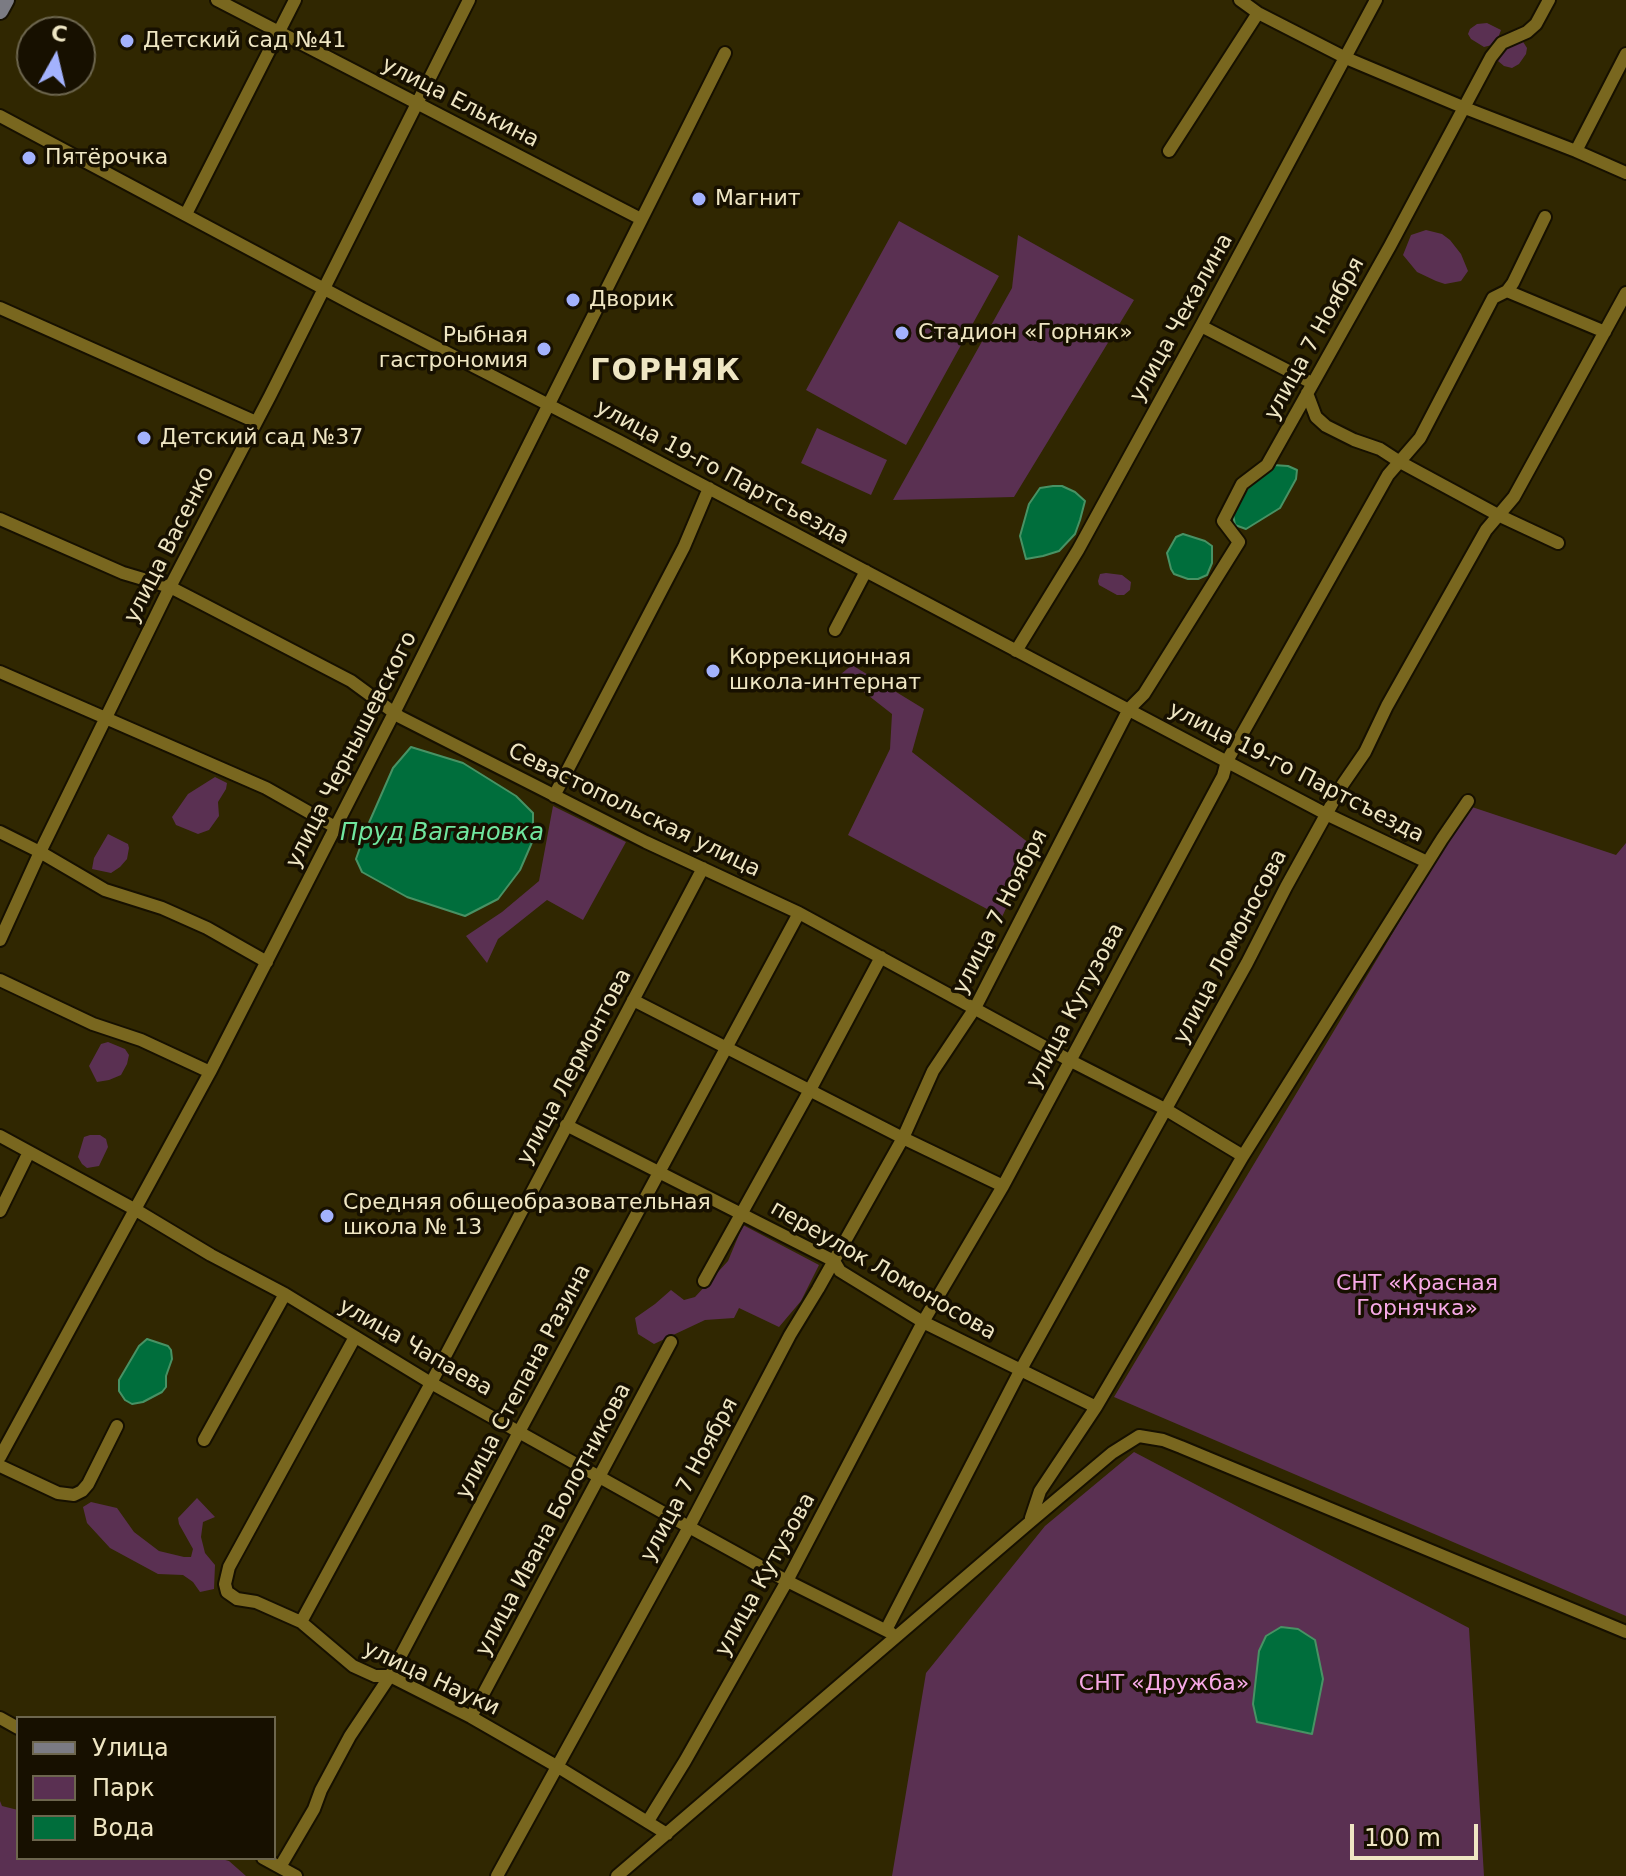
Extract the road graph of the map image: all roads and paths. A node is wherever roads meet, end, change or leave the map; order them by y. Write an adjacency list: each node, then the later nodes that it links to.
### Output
1 (6, 0): 8 (main road)
2 (217, 0): 10 (street, улица Елькина)
3 (295, 0): 10 (street)
4 (469, 0): 14 (street, улица Васенко)
5 (1240, 0): 9 (street)
6 (1376, 0): 13 (street, улица Чекалина)
7 (1549, 0): 15 (street, улица 7 Ноября)
8 (0, 11)
9 (1258, 13): 13 (street); 17 (street)
10 (279, 32): 14 (street, улица Елькина); 20 (street)
11 (725, 53): 22 (street, улица Чернышевского)
12 (1626, 54): 18 (street)
13 (1346, 58): 15 (street); 27 (street, улица Чекалина)
14 (417, 103): 22 (street, улица Елькина); 23 (street, улица Васенко)
15 (1465, 108): 18 (street); 29 (street, улица 7 Ноября)
16 (0, 116): 20 (street, улица 19-го Партсъезда)
17 (1169, 151)
18 (1576, 151): 19 (street)
19 (1626, 173)
20 (186, 214): 23 (street, улица 19-го Партсъезда)
21 (1545, 217): 24 (street, улица Кутузова)
22 (641, 219): 30 (street, улица Чернышевского)
23 (324, 288): 30 (street, улица 19-го Партсъезда); 31 (street, улица Васенко)
24 (1507, 291): 28 (street); 32 (street, улица Кутузова)
25 (1626, 293): 28 (street, улица Ломоносова)
26 (0, 308): 31 (street)
27 (1201, 326): 29 (street); 40 (street, улица Чекалина)
28 (1605, 332): 34 (street, улица Ломоносова)
29 (1309, 388): 32 (street); 42 (street, улица 7 Ноября)
30 (547, 405): 33 (street, улица 19-го Партсъезда); 43 (street, улица Чернышевского)
31 (256, 422): 38 (street, улица Васенко)
32 (1400, 462): 34 (street); 45 (street, улица Кутузова)
33 (709, 488): 37 (street, улица 19-го Партсъезда); 46 (street)
34 (1498, 515): 36 (street); 48 (street, улица Ломоносова)
35 (0, 519): 38 (street, Севастопольская улица)
36 (1558, 543)
37 (866, 571): 39 (street); 40 (street, улица 19-го Партсъезда)
38 (170, 587): 43 (street, Севастопольская улица); 44 (street, улица Васенко)
39 (835, 630)
40 (1016, 651): 42 (street, улица 19-го Партсъезда)
41 (0, 672): 44 (street)
42 (1129, 709): 45 (street, улица 19-го Партсъезда); 60 (street, улица 7 Ноября)
43 (394, 713): 46 (street, Севастопольская улица); 49 (street, улица Чернышевского)
44 (106, 719): 49 (street); 51 (street, улица Васенко)
45 (1227, 761): 48 (street, улица 19-го Партсъезда); 62 (street, улица Кутузова)
46 (554, 796): 53 (street, Севастопольская улица)
47 (1468, 801): 52 (street)
48 (1326, 814): 52 (street, улица 19-го Партсъезда); 65 (street, улица Ломоносова)
49 (335, 827): 57 (street, улица Чернышевского)
50 (0, 832): 51 (street)
51 (40, 852): 55 (street, улица Васенко); 57 (street)
52 (1427, 862): 70 (street)
53 (703, 868): 54 (street, Севастопольская улица); 59 (street, улица Лермонтова)
54 (799, 913): 56 (street, Севастопольская улица); 61 (street, улица Степана Разина)
55 (0, 940)
56 (881, 957): 60 (street, Севастопольская улица); 64 (street)
57 (267, 962): 63 (street, улица Чернышевского)
58 (0, 980): 63 (street)
59 (633, 1000): 61 (street); 66 (street, улица Лермонтова)
60 (975, 1008): 62 (street, Севастопольская улица); 68 (street, улица 7 Ноября)
61 (727, 1048): 64 (street); 71 (street, улица Степана Разина)
62 (1069, 1060): 65 (street, Севастопольская улица); 72 (street, улица Кутузова)
63 (210, 1072): 73 (street, улица Чернышевского)
64 (810, 1090): 68 (street); 75 (street)
65 (1165, 1109): 70 (street, Севастопольская улица); 82 (street, улица Ломоносова)
66 (566, 1125): 71 (street, переулок Ломоносова); 83 (street, улица Лермонтова)
67 (0, 1136): 69 (street, улица Чапаева)
68 (903, 1138): 72 (street); 76 (street, улица 7 Ноября)
69 (29, 1152): 73 (street, улица Чапаева); 74 (street)
70 (1243, 1156): 84 (street)
71 (660, 1172): 75 (street, переулок Ломоносова); 86 (street, улица Степана Разина)
72 (1003, 1186): 79 (street, улица Кутузова)
73 (136, 1210): 78 (street, улица Чапаева); 88 (street, улица Чернышевского)
74 (0, 1211)
75 (741, 1214): 76 (street, переулок Ломоносова); 77 (street)
76 (834, 1261): 79 (street, переулок Ломоносова); 92 (street, улица 7 Ноября)
77 (704, 1281)
78 (285, 1294): 80 (street, улица Чапаева); 87 (street)
79 (923, 1322): 82 (street, переулок Ломоносова); 93 (street, улица Кутузова)
80 (355, 1337): 83 (street, улица Чапаева); 94 (street, улица Науки)
81 (671, 1342): 90 (street, улица Ивана Болотникова)
82 (1020, 1371): 84 (street, переулок Ломоносова); 96 (street, улица Ломоносова)
83 (431, 1383): 86 (street, улица Чапаева); 94 (street, улица Лермонтова)
84 (1096, 1407): 91 (street)
85 (117, 1426): 89 (street)
86 (519, 1432): 90 (street, улица Чапаева); 97 (street, улица Степана Разина)
87 (204, 1440)
88 (0, 1457)
89 (0, 1466)
90 (600, 1476): 92 (street, улица Чапаева); 98 (street, улица Ивана Болотникова)
91 (1030, 1522): 95 (street); 96 (street)
92 (689, 1527): 93 (street, улица Чапаева); 99 (street, улица 7 Ноября)
93 (787, 1581): 96 (street, улица Чапаева); 100 (street, улица Кутузова)
94 (301, 1622): 97 (street, улица Науки)
95 (1626, 1632)
96 (892, 1633): 101 (street)
97 (390, 1676): 98 (street, улица Науки); 103 (street, улица Степана Разина)
98 (471, 1717): 99 (street, улица Науки)
99 (558, 1767): 100 (street, улица Науки); 105 (street, улица 7 Ноября)
100 (648, 1821): 101 (street, улица Науки)
101 (667, 1834): 106 (street)
102 (267, 1860): 103 (street)
103 (280, 1867): 104 (street)
104 (296, 1876)
105 (497, 1876)
106 (617, 1876)

